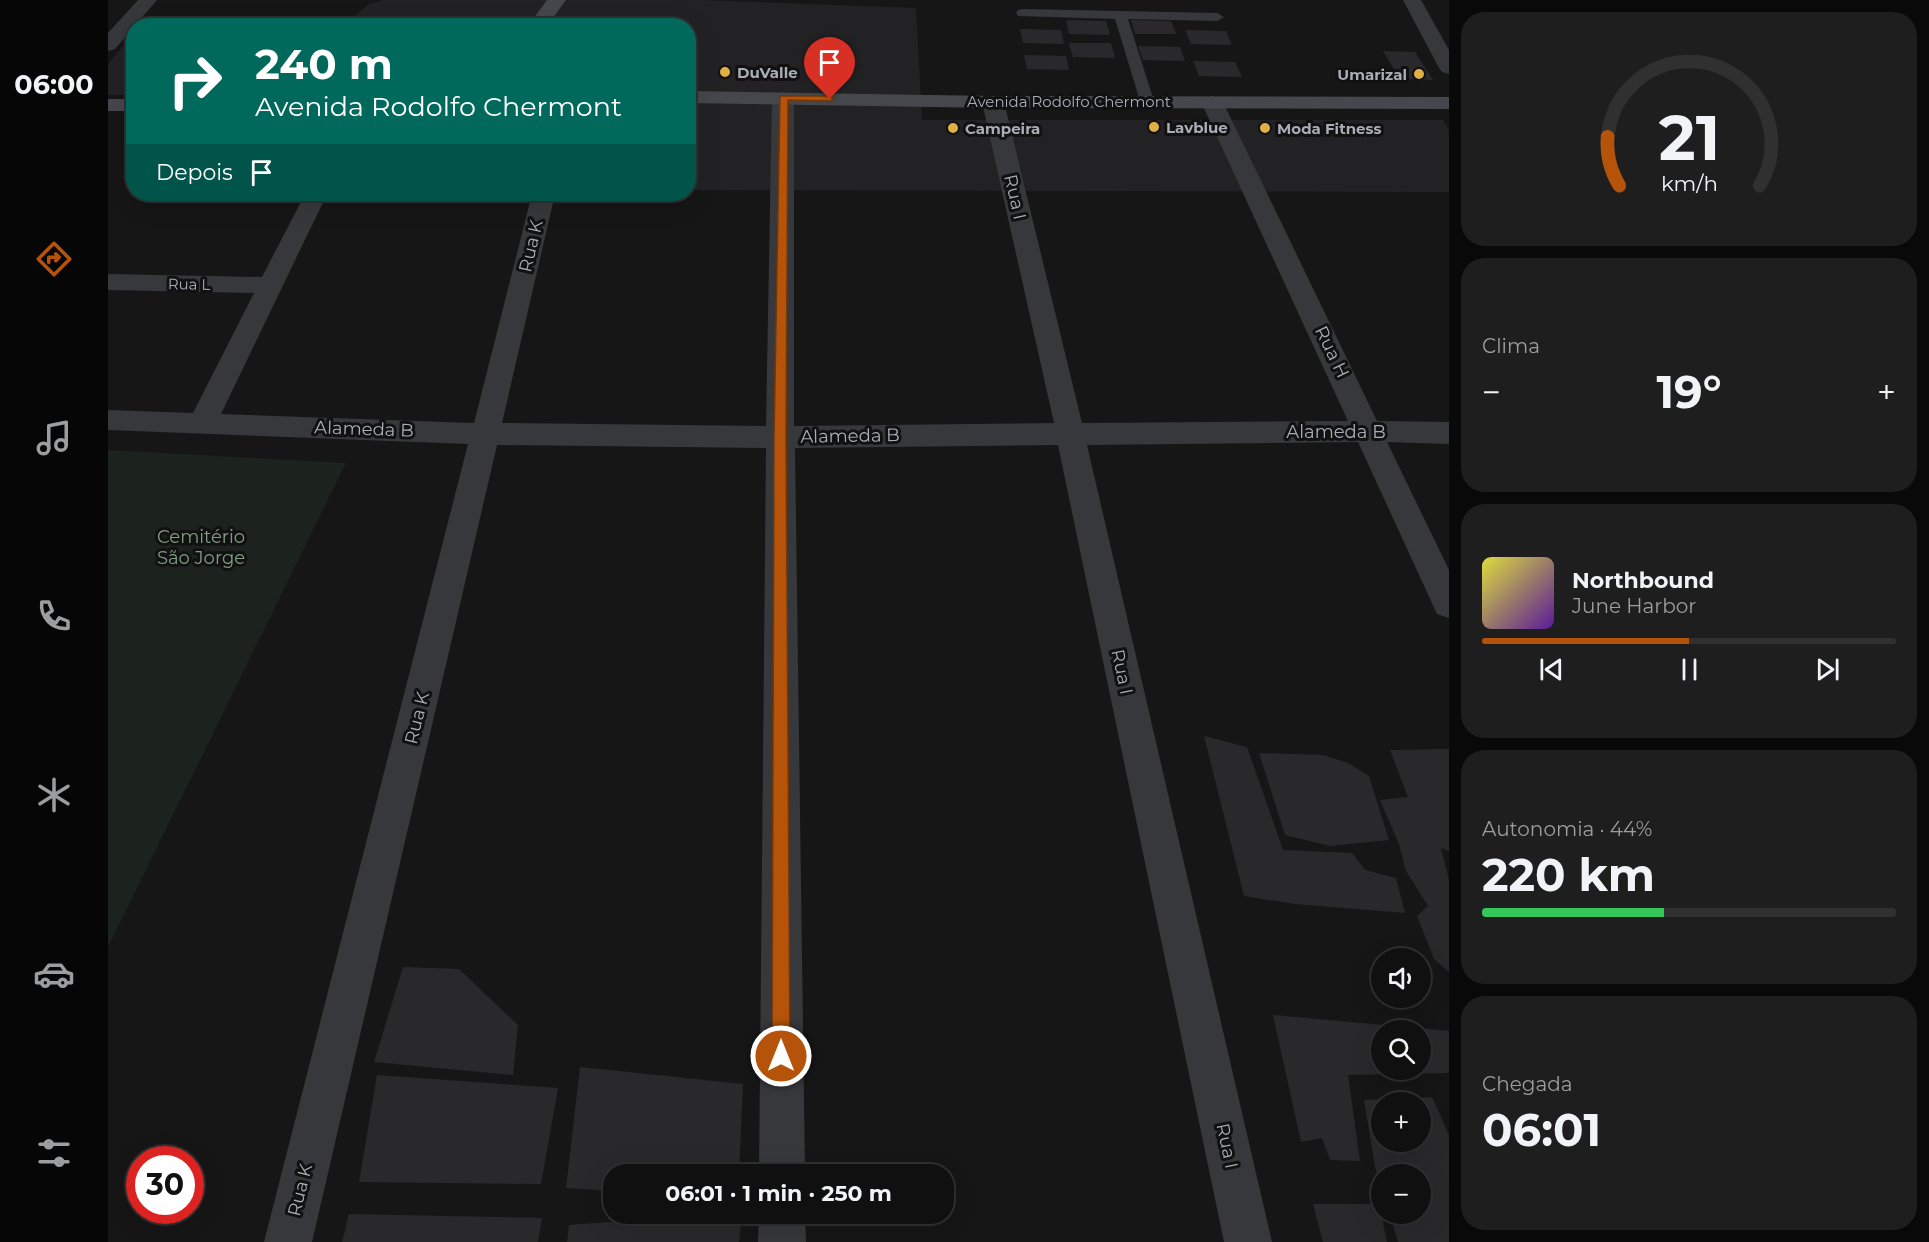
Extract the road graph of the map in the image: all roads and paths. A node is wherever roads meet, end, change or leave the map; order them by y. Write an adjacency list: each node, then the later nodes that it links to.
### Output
1 (148, 0): 7 (street)
2 (557, 0): 8 (main road)
3 (1412, 0): 11 (street)
4 (1023, 14): 5 (lane)
5 (1120, 15): 6 (lane); 14 (lane)
6 (1217, 17)
7 (132, 18)
8 (543, 18)
9 (126, 25): 10 (street)
10 (108, 45)
11 (1449, 68)
12 (696, 97): 13 (main road, Avenida Rodolfo Chermont)
13 (783, 98): 15 (main road, Avenida Rodolfo Chermont); 30 (street)
14 (1147, 101): 15 (main road, Avenida Rodolfo Chermont); 16 (main road, Avenida Rodolfo Chermont)
15 (993, 102): 29 (street, Rua I)
16 (1212, 102): 17 (main road, Avenida Rodolfo Chermont); 26 (street, Rua H)
17 (1449, 103)
18 (108, 105): 19 (main road)
19 (126, 105)
20 (313, 201): 23 (street)
21 (542, 201): 28 (street, Rua K)
22 (108, 282): 23 (street, Rua L)
23 (271, 285): 25 (street)
24 (108, 420): 25 (street, Alameda B)
25 (202, 423): 28 (street, Alameda B)
26 (1369, 431): 27 (street, Alameda B); 29 (street, Alameda B); 31 (street, Rua H)
27 (1449, 433)
28 (486, 434): 30 (street, Alameda B); 34 (street, Rua K)
29 (1070, 434): 30 (street, Alameda B); 36 (street, Rua I)
30 (780, 437): 32 (street)
31 (1449, 604)
32 (782, 1164)
33 (782, 1224): 35 (street)
34 (288, 1242)
35 (782, 1242)
36 (1248, 1242)

